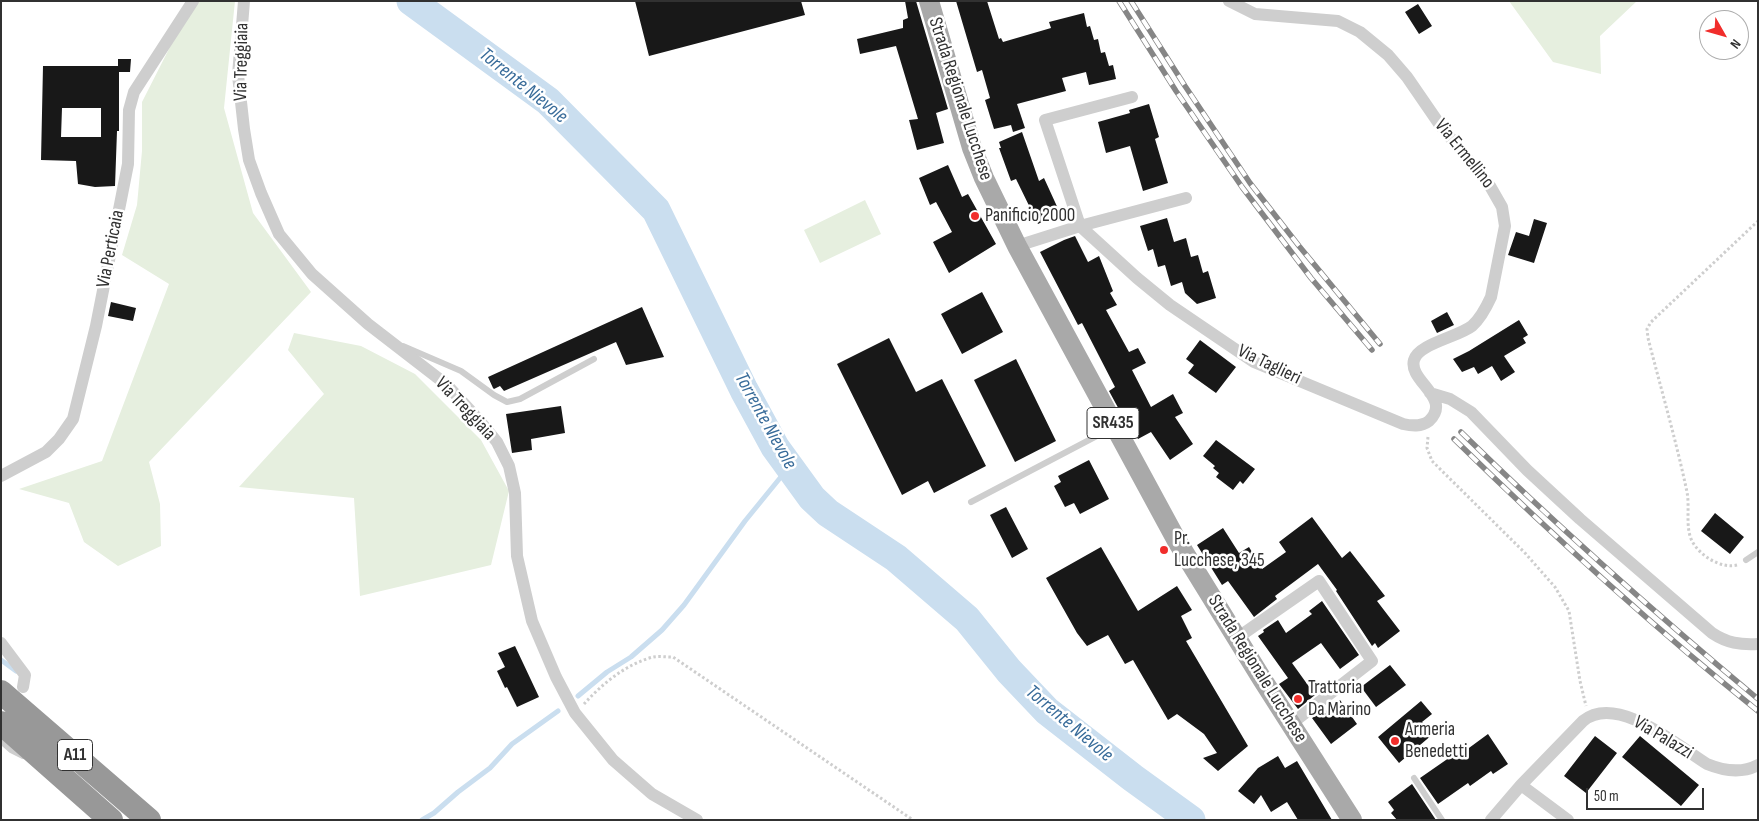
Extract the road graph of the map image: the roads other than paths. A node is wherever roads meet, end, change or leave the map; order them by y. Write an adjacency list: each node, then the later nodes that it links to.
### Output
1 (193, 1): 13 (street, Via Perticaia)
2 (244, 1): 9 (street, Via Treggiaia)
3 (929, 1): 8 (main road, Strada Regionale Lucchese / SR435)
4 (1229, 1): 11 (street, Via Ermellino)
5 (1132, 97): 7 (street)
6 (1186, 198): 7 (street)
7 (1080, 226): 8 (street); 11 (street, Via Taglieri)
8 (1017, 246): 12 (main road, Strada Regionale Lucchese / SR435)
9 (390, 341): 10 (lane); 30 (street, Via Treggiaia)
10 (594, 359)
11 (1430, 393): 19 (street)
12 (1115, 426): 14 (lane); 17 (main road, Strada Regionale Lucchese / SR435)
13 (1, 476)
14 (970, 502)
15 (1758, 552): 16 (lane)
16 (1746, 560)
17 (1237, 638): 22 (main road, Strada Regionale Lucchese / SR435); 22 (street)
18 (1, 643): 20 (street)
19 (1758, 644)
20 (12, 689): 29 (highway, A11)
21 (1, 723): 24 (highway, A11)
22 (1291, 724): 31 (main road, Strada Regionale Lucchese / SR435)
23 (1, 741): 24 (lane)
24 (46, 764): 28 (highway, A11)
25 (1758, 765): 27 (street, Via Palazzi)
26 (1414, 778): 32 (lane)
27 (1521, 785): 33 (street, Via Palazzi); 34 (street)
28 (111, 820)
29 (149, 820)
30 (697, 820)
31 (1352, 820)
32 (1442, 820)
33 (1491, 820)
34 (1568, 820)

